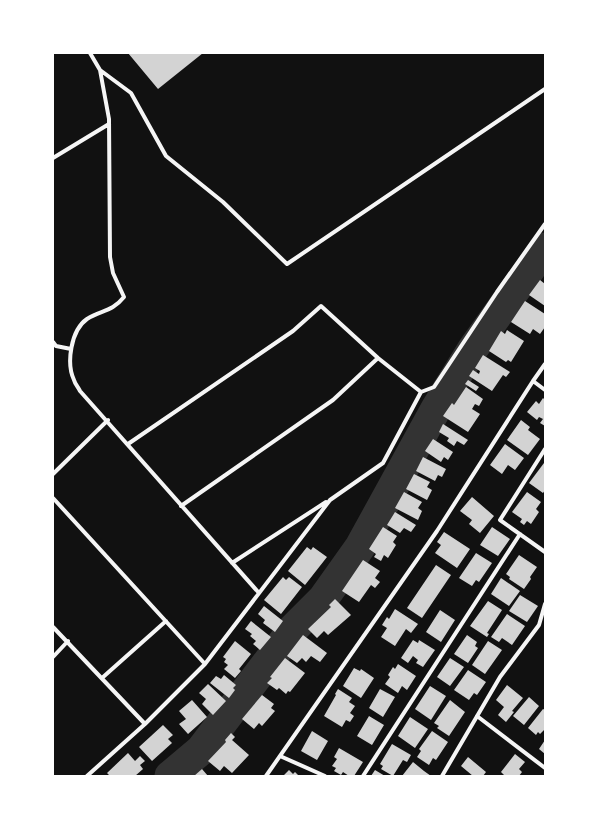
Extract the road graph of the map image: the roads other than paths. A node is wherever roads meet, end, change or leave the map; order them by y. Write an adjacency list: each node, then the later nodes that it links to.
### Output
1 (90, 53): 2 (street)
2 (100, 70): 3 (street); 4 (street)
3 (545, 89)
4 (108, 124): 5 (street); 8 (street)
5 (53, 158)
6 (545, 224): 13 (street)
7 (53, 342): 8 (street)
8 (71, 349): 14 (street)
9 (378, 358): 13 (street); 15 (street); 20 (street)
10 (545, 364): 11 (street)
11 (532, 381): 12 (street); 34 (street)
12 (545, 390)
13 (421, 392): 19 (street)
14 (108, 420): 15 (street); 17 (street)
15 (128, 444): 20 (street)
16 (545, 449): 21 (street)
17 (53, 474)
18 (53, 498): 26 (street)
19 (330, 500): 23 (street); 24 (street)
20 (181, 506): 23 (street)
21 (520, 534): 22 (street); 39 (street)
22 (545, 552)
23 (232, 563): 24 (street)
24 (259, 593): 30 (street)
25 (545, 604): 32 (street)
26 (166, 622): 30 (street); 31 (street)
27 (53, 627): 28 (street)
28 (68, 641): 29 (street); 31 (street)
29 (53, 658)
30 (206, 664): 33 (street)
31 (102, 678): 33 (street)
32 (477, 716): 35 (street); 40 (street)
33 (146, 724): 36 (street)
34 (280, 756): 37 (street); 38 (street)
35 (545, 768)
36 (87, 776)
37 (266, 776)
38 (325, 776)
39 (363, 776)
40 (442, 776)

